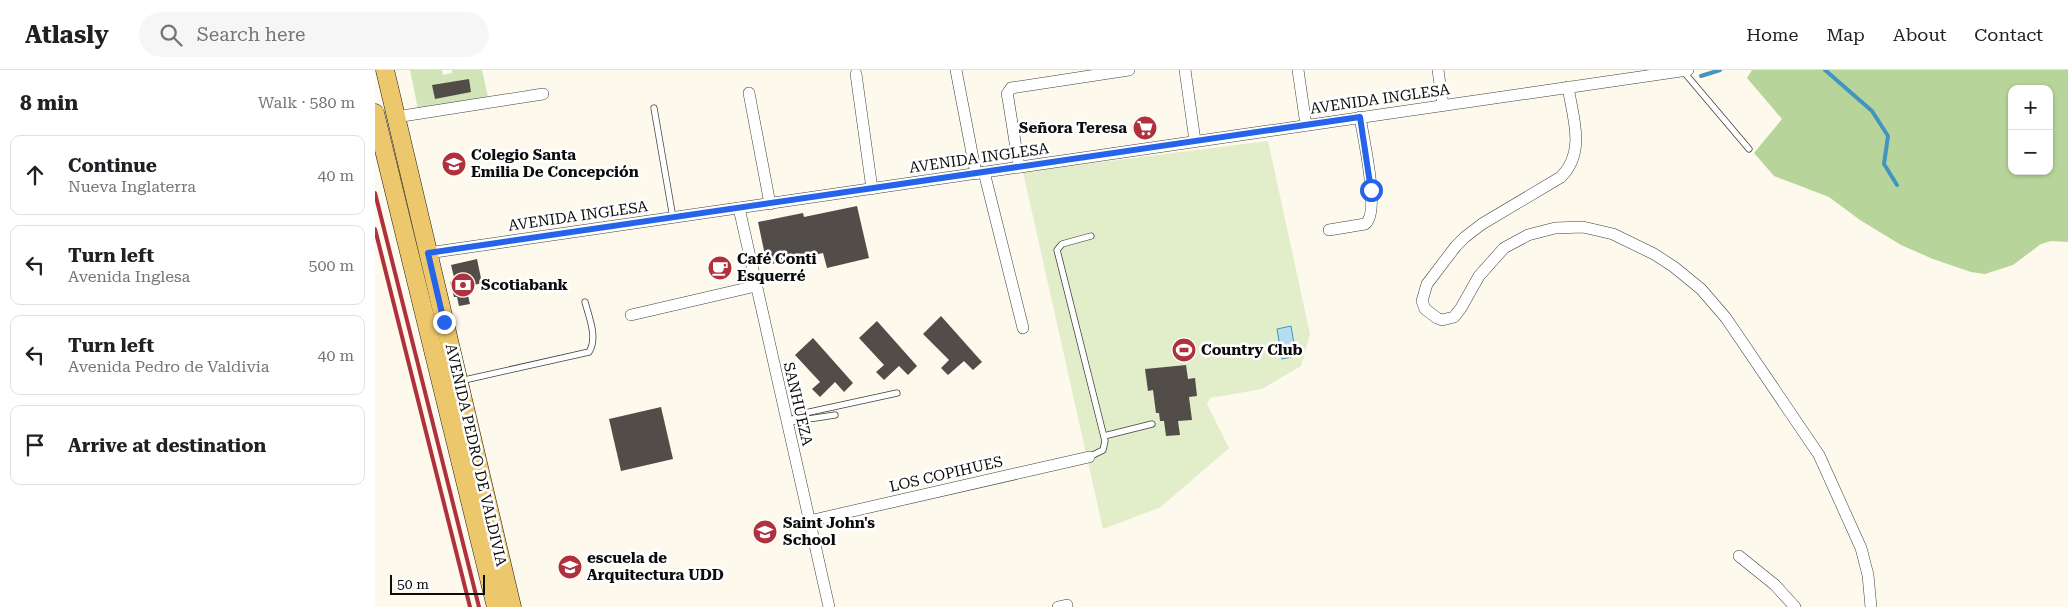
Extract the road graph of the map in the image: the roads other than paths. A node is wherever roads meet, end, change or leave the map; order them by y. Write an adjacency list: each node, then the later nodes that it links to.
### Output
1 (385, 70): 16 (main road, AVENIDA PEDRO DE VALDIVIA)
2 (956, 70): 22 (street)
3 (1129, 70): 21 (street)
4 (1185, 70): 19 (street)
5 (1298, 70): 18 (street)
6 (1438, 70): 13 (street)
7 (1685, 70): 9 (street, AVENIDA INGLESA); 20 (lane, AVENIDA INGLESA)
8 (856, 74): 23 (street)
9 (1634, 74): 10 (street, AVENIDA INGLESA)
10 (1568, 87): 13 (street, AVENIDA INGLESA); 49 (street)
11 (749, 93): 24 (street)
12 (543, 94): 16 (street)
13 (1443, 105): 17 (street, AVENIDA INGLESA)
14 (654, 108): 26 (lane)
15 (375, 113): 28 (main road, AVENIDA PEDRO DE VALDIVIA)
16 (396, 117): 30 (main road, AVENIDA PEDRO DE VALDIVIA)
17 (1360, 117): 18 (street, AVENIDA INGLESA); 27 (street)
18 (1306, 125): 19 (street, AVENIDA INGLESA)
19 (1195, 141): 21 (street, AVENIDA INGLESA)
20 (1749, 149)
21 (1019, 167): 22 (street, AVENIDA INGLESA)
22 (980, 173): 23 (street, AVENIDA INGLESA); 35 (street)
23 (871, 189): 24 (street, AVENIDA INGLESA)
24 (770, 204): 25 (street, AVENIDA INGLESA)
25 (739, 208): 26 (street, AVENIDA INGLESA); 32 (street, SANHUEZA)
26 (673, 218): 30 (street, AVENIDA INGLESA)
27 (1329, 230)
28 (404, 234): 30 (main road); 31 (main road, AVENIDA PEDRO DE VALDIVIA)
29 (1091, 236): 41 (lane)
30 (428, 253): 31 (main road); 36 (main road, AVENIDA PEDRO DE VALDIVIA)
31 (411, 269): 45 (main road, AVENIDA PEDRO DE VALDIVIA)
32 (756, 286): 34 (street); 39 (street, SANHUEZA)
33 (585, 302): 36 (lane)
34 (631, 315)
35 (1023, 328)
36 (458, 382): 46 (main road, AVENIDA PEDRO DE VALDIVIA)
37 (897, 393): 39 (lane)
38 (835, 415): 39 (lane)
39 (787, 422): 43 (street, SANHUEZA)
40 (1152, 424): 41 (lane)
41 (1104, 436): 42 (lane)
42 (1089, 457): 43 (street, LOS COPIHUES)
43 (809, 521): 47 (street, SANHUEZA)
44 (1739, 556): 48 (street)
45 (496, 607)
46 (512, 607)
47 (829, 607)
48 (1795, 607)
49 (1871, 607)

